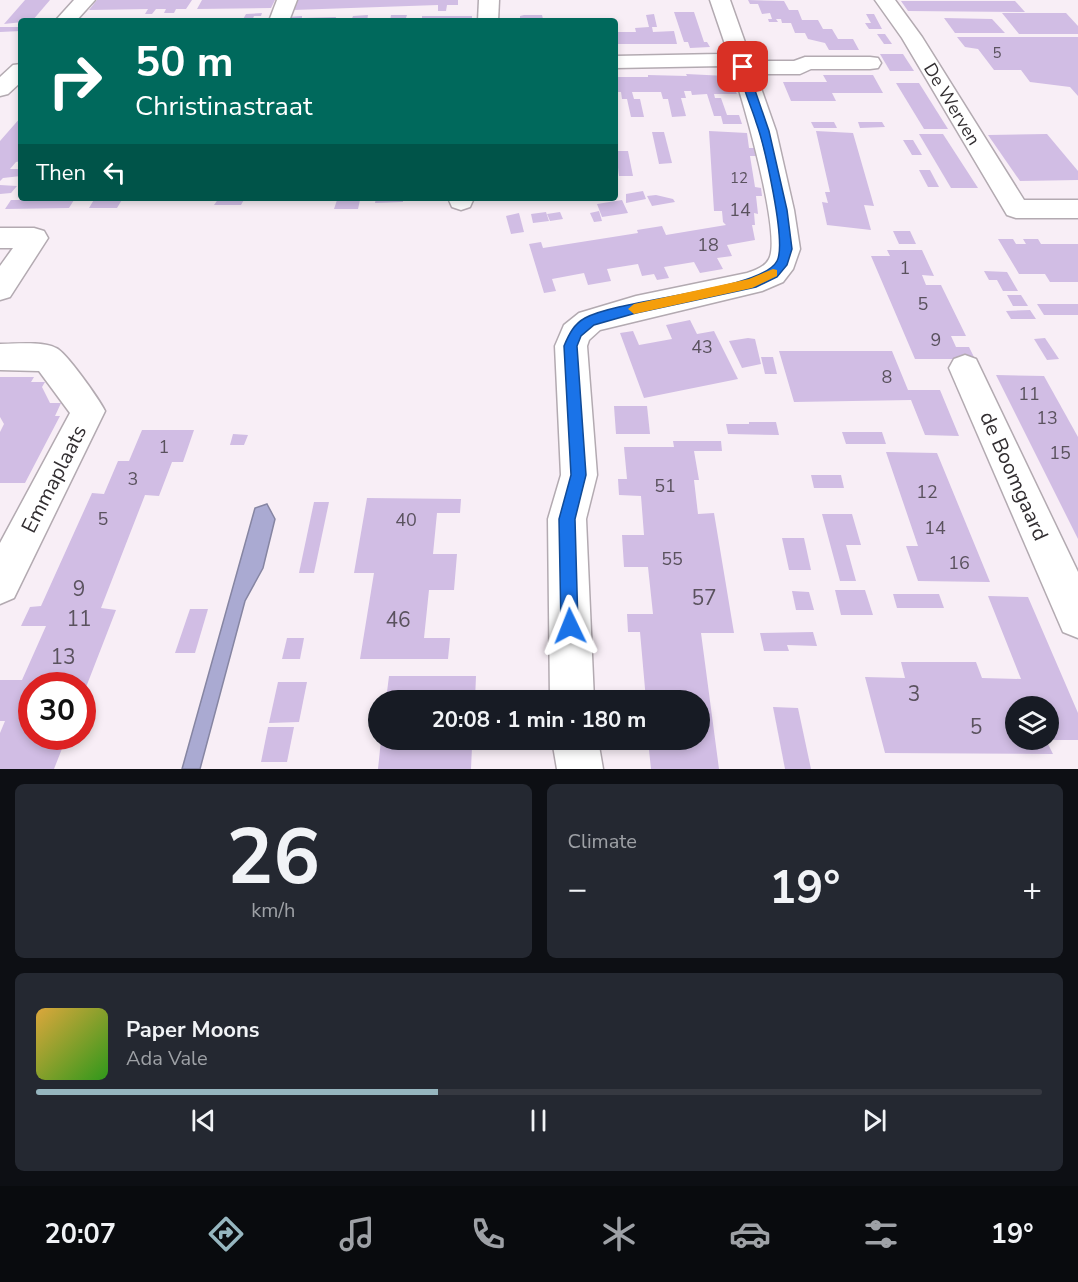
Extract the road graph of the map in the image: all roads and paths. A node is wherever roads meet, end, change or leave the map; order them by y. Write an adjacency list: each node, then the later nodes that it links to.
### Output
1 (85, 0): 6 (street)
2 (288, 0): 7 (street)
3 (489, 0): 8 (street)
4 (720, 0): 11 (street)
5 (885, 0): 14 (street, De Werven)
6 (68, 18)
7 (280, 18)
8 (488, 18)
9 (618, 62): 11 (street)
10 (870, 63): 11 (street)
11 (734, 64): 21 (street)
12 (15, 71): 13 (street)
13 (0, 89)
14 (1078, 209)
15 (0, 238): 16 (street)
16 (0, 289)
17 (0, 357): 19 (street, Emmaplaats)
18 (965, 368): 20 (street, de Boomgaard)
19 (0, 584)
20 (1070, 601)
21 (572, 690)
22 (577, 750): 23 (street)
23 (580, 769)

